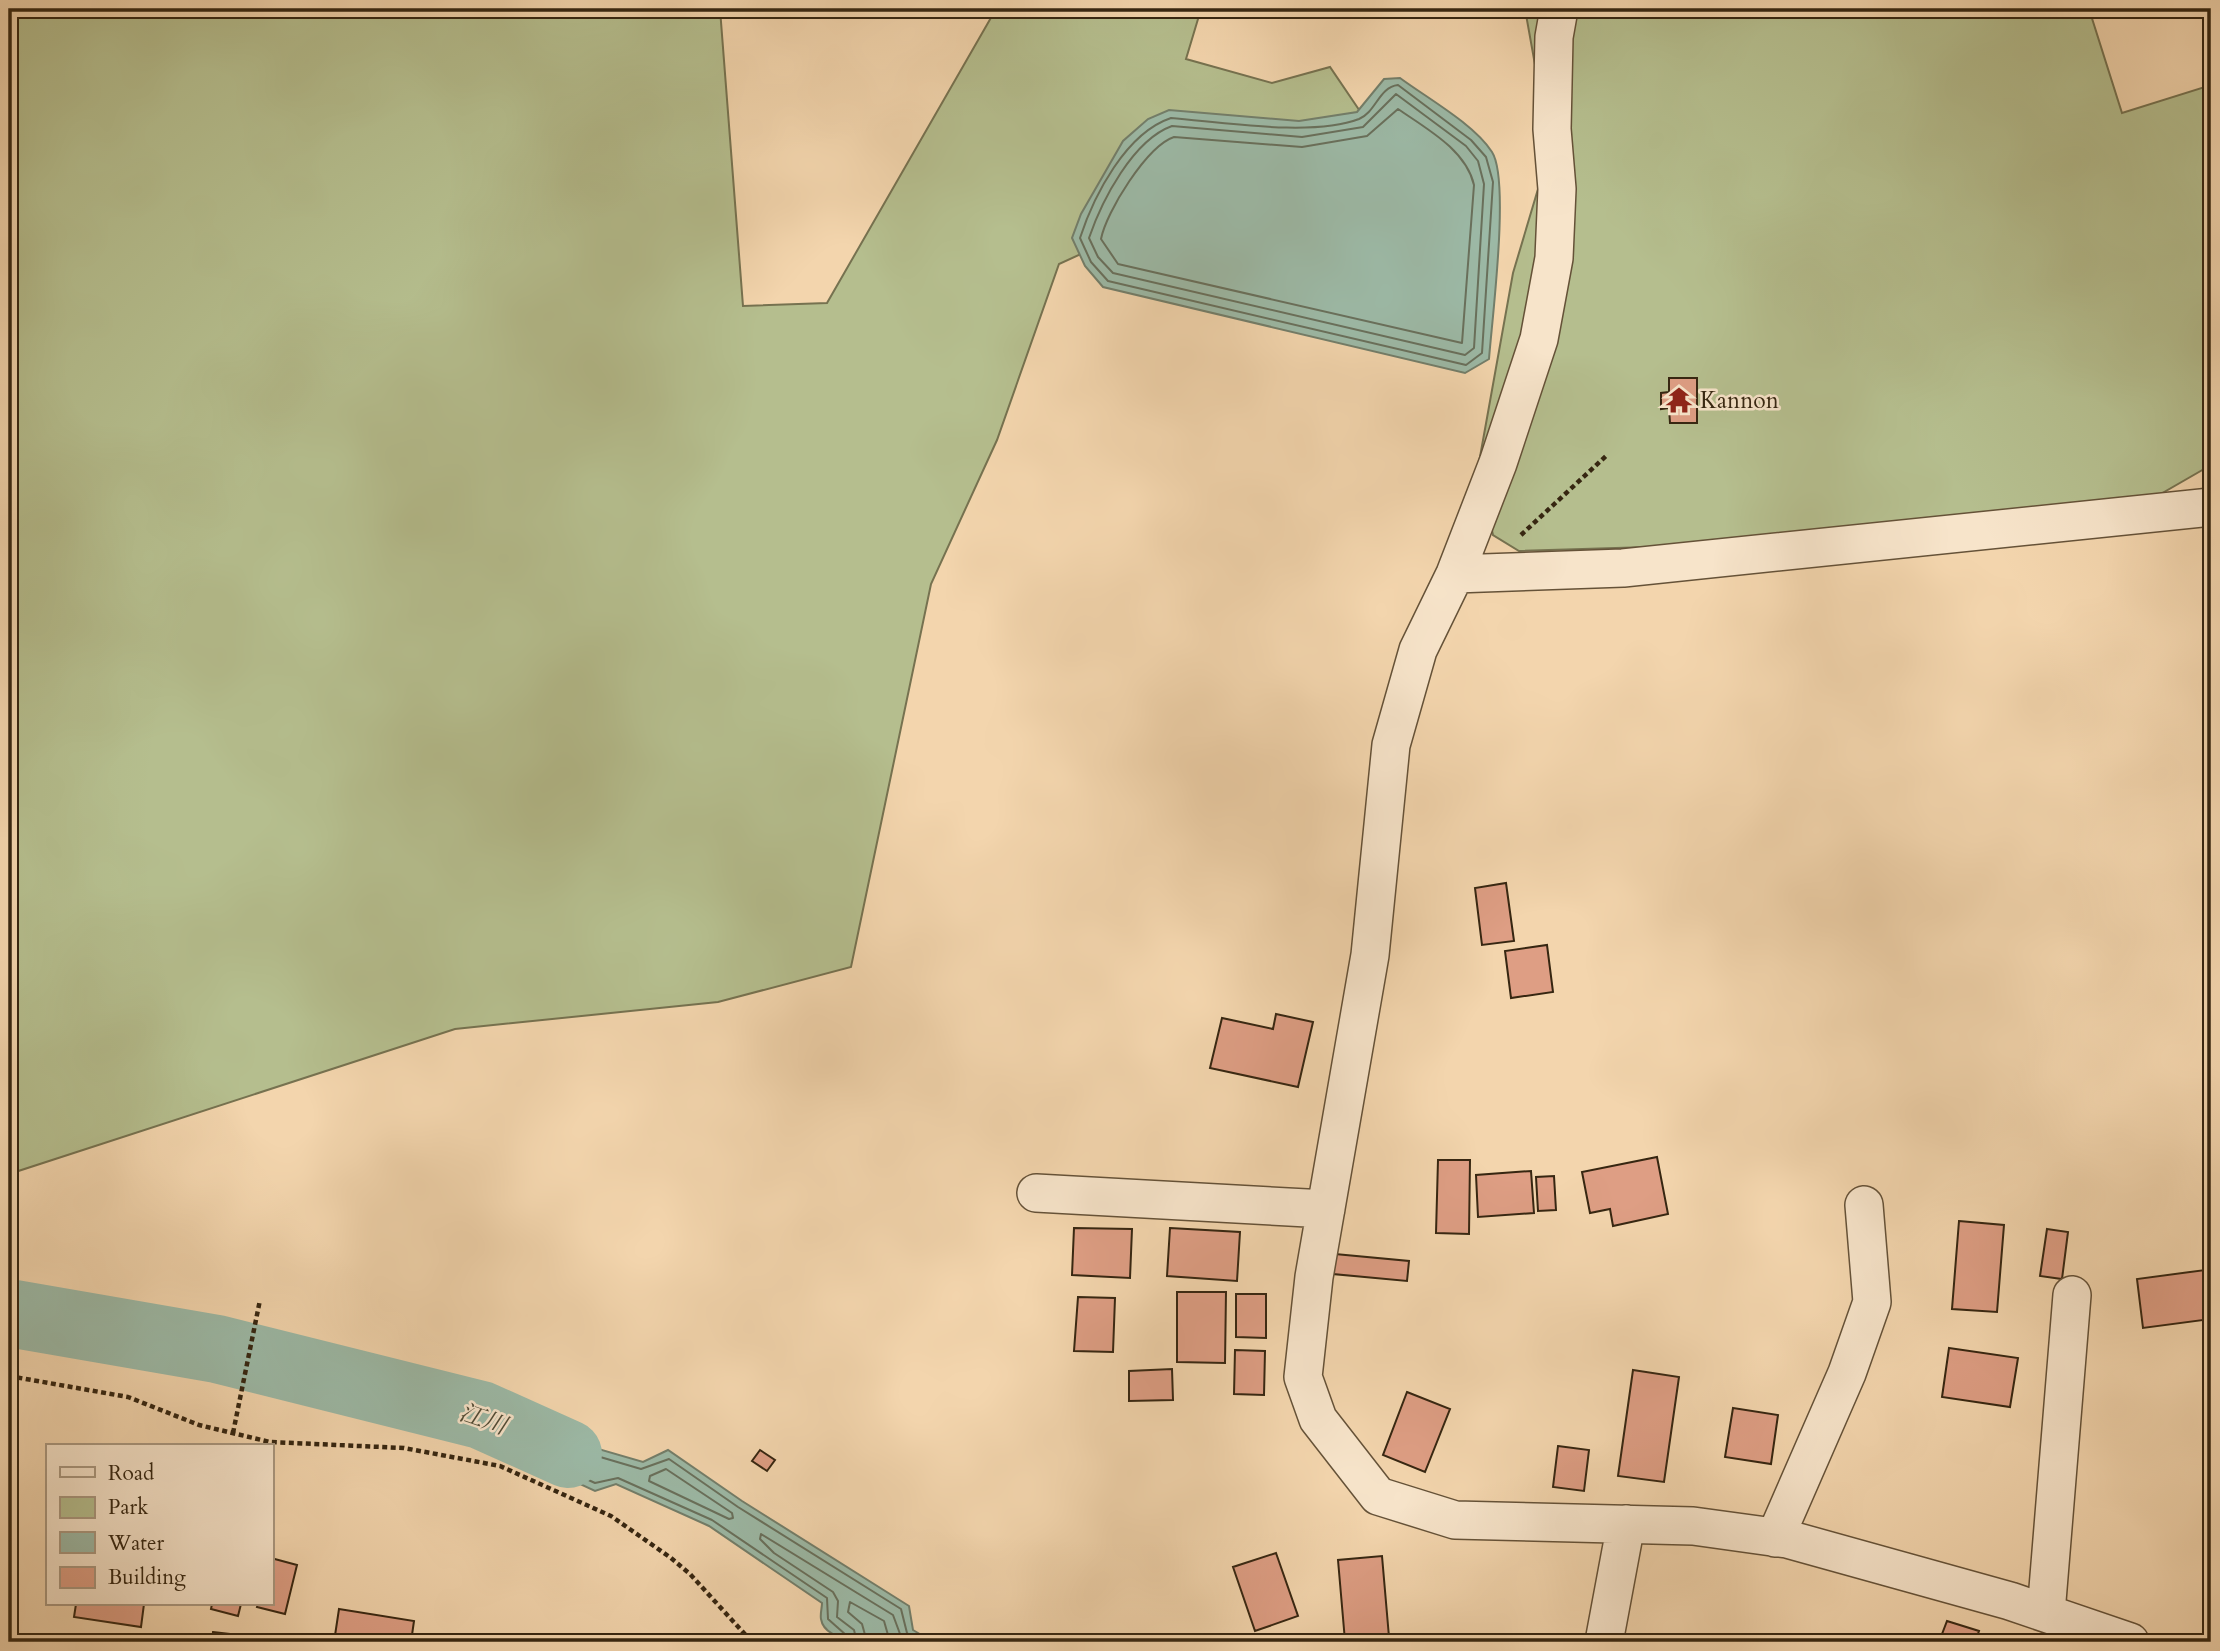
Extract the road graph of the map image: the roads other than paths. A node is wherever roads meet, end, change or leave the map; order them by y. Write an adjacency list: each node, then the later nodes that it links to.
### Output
1 (1559, 9): 3 (street)
2 (2211, 507): 3 (street)
3 (1467, 574): 6 (street)
4 (1036, 1193): 6 (street)
5 (1864, 1205): 9 (street)
6 (1326, 1209): 8 (street)
7 (2072, 1295): 10 (street)
8 (1626, 1524): 9 (street); 11 (street)
9 (1775, 1538): 10 (street)
10 (2046, 1614): 12 (street)
11 (1604, 1642)
12 (2130, 1642)

